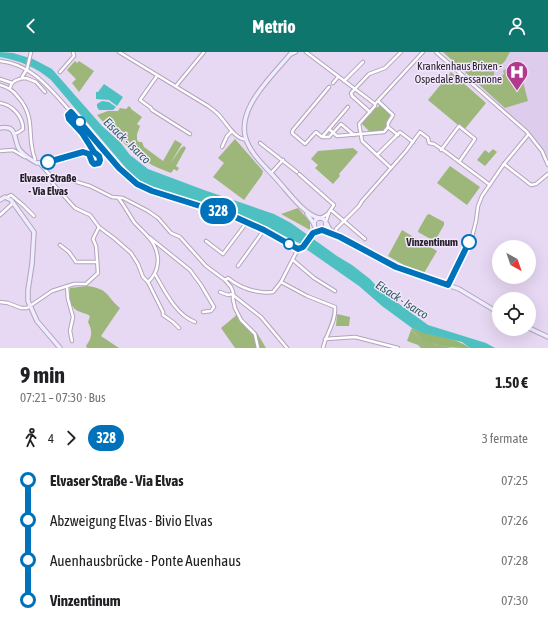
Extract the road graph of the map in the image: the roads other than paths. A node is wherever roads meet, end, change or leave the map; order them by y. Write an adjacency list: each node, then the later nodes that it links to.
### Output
1 (31, 52): 13 (street)
2 (73, 52): 14 (street)
3 (119, 52): 15 (street)
4 (204, 52): 23 (street)
5 (296, 52): 10 (street)
6 (306, 52): 16 (street)
7 (401, 52): 26 (street)
8 (423, 52): 28 (street)
9 (436, 52): 44 (street)
10 (291, 54): 46 (street)
11 (0, 61): 13 (street)
12 (363, 62): 19 (street)
13 (28, 68): 17 (street); 32 (street)
14 (60, 71)
15 (157, 76): 23 (street); 40 (street)
16 (338, 77): 19 (street); 21 (street)
17 (21, 78): 20 (street); 27 (street)
18 (0, 79): 20 (street)
19 (344, 81): 26 (street)
20 (12, 83): 25 (street)
21 (333, 83)
22 (0, 85): 25 (street)
23 (176, 86): 37 (street)
24 (329, 87): 45 (street)
25 (10, 88): 53 (street)
26 (355, 88): 30 (street); 33 (street)
27 (45, 92)
28 (378, 101): 30 (street); 34 (street)
29 (0, 103): 39 (street)
30 (375, 104): 33 (street)
31 (348, 107): 36 (street)
32 (71, 112): 56 (street); 74 (street)
33 (370, 112): 41 (street)
34 (388, 127): 41 (street); 42 (street)
35 (0, 128): 39 (street)
36 (329, 129): 38 (street); 45 (street)
37 (232, 131): 46 (street); 49 (street)
38 (333, 132): 43 (street); 43 (street); 45 (street)
39 (14, 134): 53 (street)
40 (190, 134)
41 (361, 134): 43 (street); 52 (street)
42 (398, 134): 47 (street); 52 (street)
43 (354, 135)
44 (528, 135): 57 (street); 58 (street)
45 (322, 137)
46 (246, 139): 60 (street)
47 (413, 142): 50 (street); 59 (street)
48 (260, 143): 54 (street)
49 (222, 147)
50 (441, 150): 55 (street); 55 (street)
51 (0, 151): 53 (street)
52 (377, 155): 59 (street)
53 (32, 160): 56 (street)
54 (283, 160): 60 (street); 69 (street)
55 (459, 162): 63 (street)
56 (39, 163): 62 (street)
57 (548, 163)
58 (504, 164): 61 (street); 63 (street)
59 (391, 170): 73 (street)
60 (271, 173): 68 (street)
61 (548, 174)
62 (50, 175): 65 (street); 77 (street)
63 (490, 185): 95 (street)
64 (7, 197): 66 (street); 67 (street); 71 (street)
65 (118, 199): 82 (street); 92 (street)
66 (0, 200)
67 (13, 202): 70 (street); 101 (street)
68 (302, 208): 72 (street); 76 (street)
69 (330, 211): 72 (street); 73 (street); 75 (street)
70 (0, 215)
71 (34, 216)
72 (320, 218): 75 (street); 76 (street)
73 (343, 221): 80 (street); 84 (street)
74 (247, 222): 78 (street); 85 (street)
75 (326, 223): 79 (street); 83 (street)
76 (314, 225): 79 (street); 81 (street)
77 (99, 227): 89 (street); 93 (street)
78 (264, 230): 87 (street); 90 (street)
79 (321, 230): 81 (street); 83 (street)
80 (336, 232)
81 (312, 234): 87 (street)
82 (148, 237): 91 (street); 103 (street)
83 (340, 237): 95 (street)
84 (365, 239)
85 (206, 241)
86 (60, 245): 89 (street)
87 (298, 249): 88 (street)
88 (293, 260): 94 (street); 97 (street)
89 (97, 262): 96 (street)
90 (238, 266)
91 (155, 274): 93 (street); 104 (street)
92 (225, 280): 94 (street); 99 (street)
93 (148, 282): 105 (street)
94 (281, 282): 108 (street)
95 (448, 285): 102 (street)
96 (67, 287): 101 (street); 109 (street)
97 (334, 291)
98 (220, 292): 99 (street)
99 (233, 294): 111 (street); 112 (street)
100 (0, 302): 101 (street)
101 (30, 307): 110 (street)
102 (492, 309)
103 (203, 312)
104 (194, 322)
105 (179, 328)
106 (536, 332): 107 (street)
107 (548, 338)
108 (325, 339): 113 (street); 114 (street)
109 (72, 342)
110 (60, 348)
111 (258, 348)
112 (287, 348)
113 (323, 348)
114 (398, 348)

